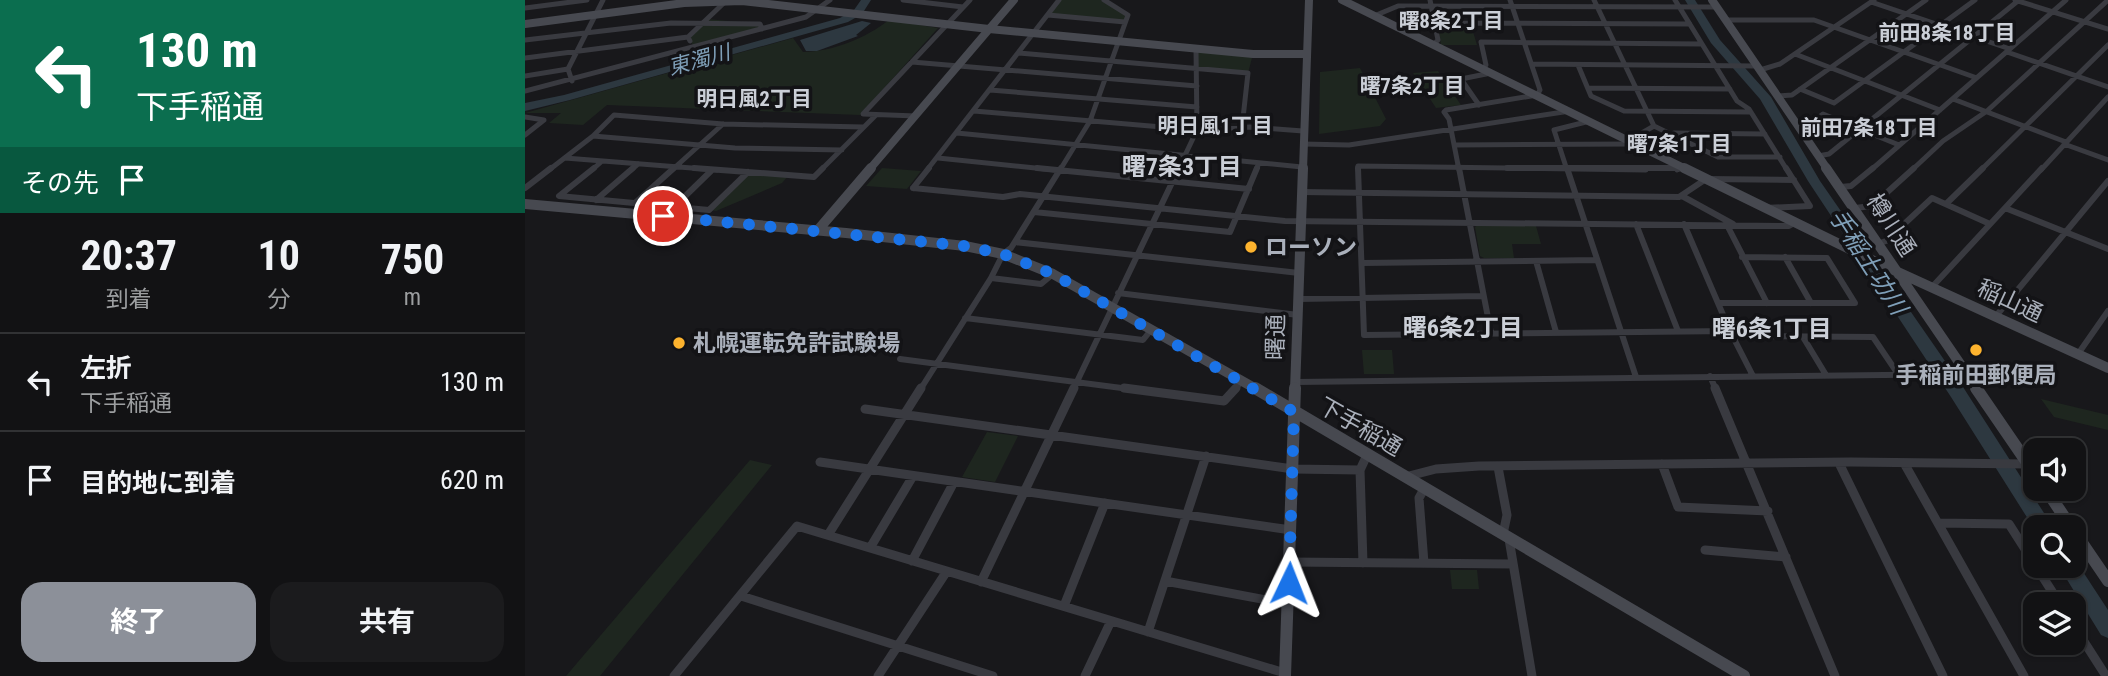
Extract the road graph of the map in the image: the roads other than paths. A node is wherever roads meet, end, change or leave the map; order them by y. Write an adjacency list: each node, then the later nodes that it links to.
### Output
1 (587, 0): 26 (street)
2 (603, 0): 29 (street)
3 (727, 0): 27 (street); 29 (street); 33 (street)
4 (830, 0): 27 (street)
5 (904, 0): 19 (street)
6 (970, 0): 25 (street)
7 (1014, 0): 46 (street)
8 (1059, 0): 31 (street)
9 (1104, 0): 35 (street)
10 (1310, 0): 66 (street, 曙通)
11 (1342, 0): 32 (street, 稲山通)
12 (1675, 0): 24 (street)
13 (1926, 0): 30 (street)
14 (1975, 0): 43 (street)
15 (2017, 0): 28 (street); 51 (street)
16 (2066, 0): 28 (street)
17 (2108, 0): 36 (street)
18 (1873, 1): 30 (street); 44 (street)
19 (936, 2): 25 (street)
20 (1430, 3): 21 (street); 32 (street); 37 (street)
21 (1511, 3): 22 (street); 38 (street)
22 (1595, 3): 24 (street); 41 (street)
23 (1712, 4): 24 (street); 34 (street, 樽川通)
24 (1682, 6): 42 (street)
25 (963, 7): 40 (street)
26 (525, 8)
27 (818, 9): 40 (street); 45 (street)
28 (2053, 12): 36 (street); 63 (street)
29 (596, 14): 39 (street); 48 (street)
30 (1907, 14): 43 (street); 53 (street)
31 (1048, 15): 35 (street); 49 (street)
32 (1374, 16): 58 (street, 稲山通)
33 (707, 19): 45 (street); 48 (street); 50 (street)
34 (1725, 20): 44 (street); 78 (street, 樽川通)
35 (1125, 22): 54 (street)
36 (2085, 22): 47 (street); 71 (street)
37 (1434, 23): 38 (street); 58 (street)
38 (1518, 23): 41 (street); 55 (street)
39 (525, 24)
40 (947, 24): 46 (street); 70 (street)
41 (1605, 24): 42 (street); 56 (street)
42 (1690, 24): 57 (street)
43 (1940, 25): 51 (street); 64 (street)
44 (1835, 27): 53 (street); 67 (street)
45 (762, 29): 60 (street)
46 (989, 29): 49 (street); 76 (street)
47 (2108, 29)
48 (588, 32): 52 (street); 62 (street)
49 (1034, 33): 54 (street); 65 (street)
50 (688, 37): 60 (street); 62 (street)
51 (1974, 37): 63 (street); 73 (street)
52 (525, 40)
53 (1870, 40): 64 (street); 80 (street)
54 (1118, 41): 61 (street); 69 (street)
55 (1524, 42): 56 (street); 72 (street); 82 (street)
56 (1614, 43): 57 (street); 75 (street)
57 (1702, 44): 77 (street)
58 (1433, 45): 82 (street, 稲山通)
59 (2108, 45): 86 (street)
60 (694, 47): 89 (street)
61 (1196, 49): 66 (street); 79 (street)
62 (579, 50): 68 (street); 81 (street)
63 (2008, 50): 71 (street); 87 (street)
64 (1904, 52): 73 (street); 90 (street)
65 (1019, 53): 69 (street); 83 (street)
66 (1307, 54): 127 (street, 曙通)
67 (1794, 54): 78 (street); 80 (street)
68 (525, 58)
69 (1111, 61): 79 (street); 88 (street)
70 (912, 62): 76 (street); 113 (street)
71 (2039, 63): 86 (street); 112 (street)
72 (1532, 64): 74 (street); 99 (street)
73 (1940, 64): 87 (street); 100 (street)
74 (1578, 65): 75 (street); 93 (street)
75 (1625, 65): 77 (street); 94 (street)
76 (957, 66): 83 (street); 114 (street)
77 (1716, 66): 78 (street); 95 (street)
78 (1755, 67): 101 (street, 樽川通)
79 (1196, 68): 91 (street); 123 (street)
80 (1830, 68): 90 (street); 96 (street)
81 (568, 69): 85 (street); 89 (street)
82 (1483, 69): 84 (street, 稲山通)
83 (1005, 70): 88 (street); 97 (street)
84 (1492, 73): 99 (street, 稲山通); 105 (street)
85 (525, 76)
86 (2076, 76): 92 (street); 121 (street)
87 (1977, 78): 104 (street)
88 (1105, 79): 91 (street); 103 (street)
89 (572, 81): 98 (street)
90 (1864, 81): 96 (street); 100 (street)
91 (1197, 86): 106 (street)
92 (2108, 87)
93 (1588, 88): 94 (street); 110 (street)
94 (1636, 88): 95 (street); 110 (street)
95 (1730, 89): 111 (street)
96 (1800, 89): 101 (street)
97 (990, 90): 103 (street); 108 (street)
98 (525, 92)
99 (1537, 95): 105 (street); 109 (street, 稲山通)
100 (1902, 95): 107 (street); 124 (street)
101 (1778, 96): 119 (street, 樽川通)
102 (2108, 97): 134 (street)
103 (1098, 99): 106 (street); 116 (street)
104 (1953, 99): 107 (street); 112 (street)
105 (1479, 105): 126 (street)
106 (1197, 107): 125 (street)
107 (1940, 110): 139 (street)
108 (974, 111): 116 (street); 128 (street)
109 (1570, 111): 117 (street, 稲山通); 126 (street)
110 (1647, 111): 111 (street); 120 (street)
111 (1750, 111): 130 (street)
112 (1987, 111): 121 (street); 178 (street)
113 (876, 115): 114 (street); 122 (street)
114 (916, 116): 193 (street)
115 (525, 117): 131 (street)
116 (1090, 121): 125 (street); 137 (street)
117 (1590, 121): 133 (street, 稲山通); 140 (street)
118 (723, 124): 122 (street); 132 (street); 136 (street)
119 (1797, 125): 124 (street); 143 (street, 樽川通)
120 (1654, 126): 129 (street); 133 (street)
121 (2025, 126): 134 (street); 175 (street)
122 (863, 127): 141 (street)
123 (1242, 128): 125 (street); 127 (street)
124 (1860, 129): 139 (street); 143 (street)
125 (1196, 130): 142 (street)
126 (1451, 130): 135 (street); 138 (street)
127 (1303, 131): 135 (street, 曙通)
128 (957, 133): 137 (street); 146 (street)
129 (1670, 134): 130 (street); 144 (street)
130 (1765, 134): 144 (street)
131 (525, 135)
132 (593, 136): 136 (street); 145 (street)
133 (1631, 142): 140 (street); 154 (street, 稲山通)
134 (2065, 143): 147 (street); 179 (street)
135 (1303, 144): 152 (street, 曙通)
136 (701, 145): 141 (street); 151 (street)
137 (1075, 145): 142 (street); 155 (street)
138 (1454, 145): 140 (street); 153 (street)
139 (1899, 145): 163 (street)
140 (1560, 146): 156 (street)
141 (842, 150): 158 (street)
142 (1184, 156): 149 (street); 161 (street)
143 (1818, 156): 163 (street, 樽川通)
144 (1780, 157): 160 (street)
145 (565, 158): 148 (street); 164 (street)
146 (937, 158): 155 (street); 171 (street)
147 (2108, 160)
148 (602, 161): 150 (street); 172 (street)
149 (1259, 163): 152 (street); 165 (street)
150 (638, 164): 151 (street); 172 (street)
151 (676, 167): 157 (street); 173 (street)
152 (1302, 167): 166 (street, 曙通)
153 (1459, 167): 156 (street); 167 (street); 168 (street)
154 (1683, 168): 156 (street); 159 (street, 稲山通)
155 (1060, 169): 161 (street); 171 (street)
156 (1567, 169): 169 (street)
157 (712, 170): 158 (street); 176 (street)
158 (748, 172): 176 (street)
159 (1706, 179): 160 (street); 170 (street); 177 (street, 稲山通)
160 (1794, 180): 177 (street)
161 (1171, 181): 165 (street); 180 (street)
162 (2108, 181): 194 (street)
163 (1841, 187): 178 (street, 樽川通)
164 (525, 188)
165 (1249, 189): 182 (street)
166 (1301, 192): 167 (street); 183 (street, 曙通)
167 (1359, 192): 168 (street); 184 (street)
168 (1464, 194): 169 (street); 185 (street)
169 (1576, 195): 170 (street); 187 (street)
170 (1682, 195): 192 (street)
171 (1043, 196): 180 (street); 181 (street)
172 (596, 200): 173 (street)
173 (635, 203): 176 (street)
174 (525, 204): 193 (street, 下手稲通)
175 (1946, 204): 191 (street); 196 (street)
176 (674, 207)
177 (1764, 208): 186 (street, 稲山通)
178 (1855, 208): 196 (street, 樽川通)
179 (2005, 208): 191 (street); 194 (street)
180 (1158, 209): 182 (street); 188 (street)
181 (1034, 212): 188 (street); 195 (street)
182 (1237, 216): 183 (street); 188 (street)
183 (1301, 221): 184 (street); 208 (street, 曙通)
184 (1360, 222): 185 (street); 205 (street)
185 (1470, 222): 187 (street); 203 (street)
186 (1795, 222): 192 (street); 206 (street, 稲山通)
187 (1585, 223): 189 (street); 202 (street)
188 (1151, 224): 199 (street)
189 (1636, 224): 190 (street); 225 (street)
190 (1684, 224): 192 (street); 215 (street)
191 (1990, 224): 210 (street)
192 (1730, 225): 200 (street)
193 (818, 230): 198 (street, 下手稲通)
194 (2066, 232): 197 (street); 221 (street)
195 (1015, 242): 198 (street); 199 (street)
196 (1877, 244): 206 (street, 樽川通)
197 (2108, 250)
198 (1003, 254): 207 (street, 下手稲通); 209 (street)
199 (1136, 256): 208 (street); 211 (street)
200 (1742, 257): 201 (street); 216 (street)
201 (1785, 257): 217 (street); 217 (street)
202 (1597, 260): 204 (street); 224 (street)
203 (1477, 261): 204 (street); 205 (street); 212 (street)
204 (1536, 261): 226 (street)
205 (1362, 263): 213 (street)
206 (1895, 270): 210 (street, 稲山通); 236 (street, 樽川通)
207 (1053, 274): 209 (street); 218 (street, 下手稲通)
208 (1299, 274): 214 (street, 曙通)
209 (991, 278): 222 (street)
210 (1932, 287): 221 (street, 稲山通)
211 (1118, 293): 218 (street); 220 (street)
212 (1483, 296): 213 (street); 227 (street)
213 (1363, 298): 214 (street); 227 (street)
214 (1299, 299): 220 (street, 曙通)
215 (1720, 303): 216 (street); 228 (street)
216 (1767, 303): 217 (street)
217 (1811, 303)
218 (1112, 306): 223 (street, 下手稲通); 229 (street)
219 (2108, 311): 231 (street)
220 (1298, 315): 243 (street, 曙通)
221 (1997, 316): 231 (street, 稲山通)
222 (965, 318): 229 (street); 233 (street)
223 (1151, 330): 229 (street); 242 (street, 下手稲通)
224 (1621, 331): 225 (street); 226 (street); 240 (street)
225 (1678, 331): 228 (street)
226 (1556, 332): 227 (street)
227 (1491, 333)
228 (1732, 334): 230 (street); 239 (street)
229 (1099, 335): 241 (street)
230 (1803, 337): 235 (street); 237 (street)
231 (2078, 354): 234 (street, 稲山通)
232 (900, 359): 233 (street)
233 (936, 364): 241 (street); 246 (street)
234 (2108, 368)
235 (1898, 374): 236 (street); 237 (street)
236 (1968, 374): 250 (street, 樽川通)
237 (1826, 375): 239 (street)
238 (1710, 376): 239 (street); 240 (street); 252 (street)
239 (1753, 376)
240 (1636, 377): 243 (street)
241 (1077, 382): 242 (street); 247 (street)
242 (1241, 382): 245 (street, 下手稲通)
243 (1296, 382): 245 (street, 曙通)
244 (865, 409): 246 (street)
245 (1294, 412): 248 (street, 下手稲通); 259 (street, 曙通)
246 (905, 414): 247 (street); 258 (street)
247 (1052, 435): 249 (street); 265 (street)
248 (1367, 453): 260 (street); 262 (street, 下手稲通)
249 (1206, 456): 259 (street); 268 (street)
250 (2023, 456)
251 (820, 462): 258 (street)
252 (1747, 463): 253 (street); 255 (street); 267 (street)
253 (1839, 463): 254 (street); 303 (street)
254 (1904, 463): 256 (street); 269 (street)
255 (1662, 464): 257 (street); 267 (street)
256 (2023, 466)
257 (1498, 467): 262 (street); 272 (street)
258 (870, 469): 261 (street); 271 (street)
259 (1293, 470): 260 (street); 270 (street, 曙通)
260 (1360, 470): 280 (street)
261 (913, 476): 263 (street); 274 (street)
262 (1405, 477): 264 (street, 下手稲通)
263 (954, 482): 265 (street); 277 (street)
264 (1424, 489): 272 (street, 下手稲通); 281 (street)
265 (1024, 492): 266 (street); 285 (street)
266 (1105, 503): 268 (street); 290 (street)
267 (1768, 512): 276 (street)
268 (1187, 515): 270 (street); 284 (street)
269 (1938, 523): 287 (street); 304 (street)
270 (1290, 530): 279 (street, 曙通)
271 (828, 535): 274 (street); 288 (street)
272 (1506, 536): 282 (street); 301 (street, 下手稲通)
273 (2086, 544): 278 (street)
274 (870, 548): 277 (street)
275 (1705, 550): 276 (street)
276 (1786, 557): 302 (street)
277 (912, 561): 283 (street)
278 (2101, 561): 286 (street)
279 (1289, 562): 280 (street); 289 (street, 曙通)
280 (1363, 563): 281 (street)
281 (1424, 563): 282 (street)
282 (1513, 564): 300 (street)
283 (947, 571): 285 (street); 294 (street)
284 (1165, 581): 289 (street); 292 (street)
285 (981, 582): 290 (street)
286 (2108, 582)
287 (2052, 592)
288 (741, 596): 294 (street); 295 (street)
289 (1288, 604): 296 (street, 曙通)
290 (1064, 606): 291 (street)
291 (1111, 621): 292 (street); 299 (street)
292 (1148, 632): 296 (street)
293 (2086, 645): 305 (street)
294 (898, 646): 297 (street); 298 (street)
295 (677, 675)
296 (1285, 675)
297 (878, 676)
298 (993, 676)
299 (1085, 676)
300 (1532, 676)
301 (1744, 676)
302 (1835, 676)
303 (1943, 676)
304 (2024, 676)
305 (2106, 676)

